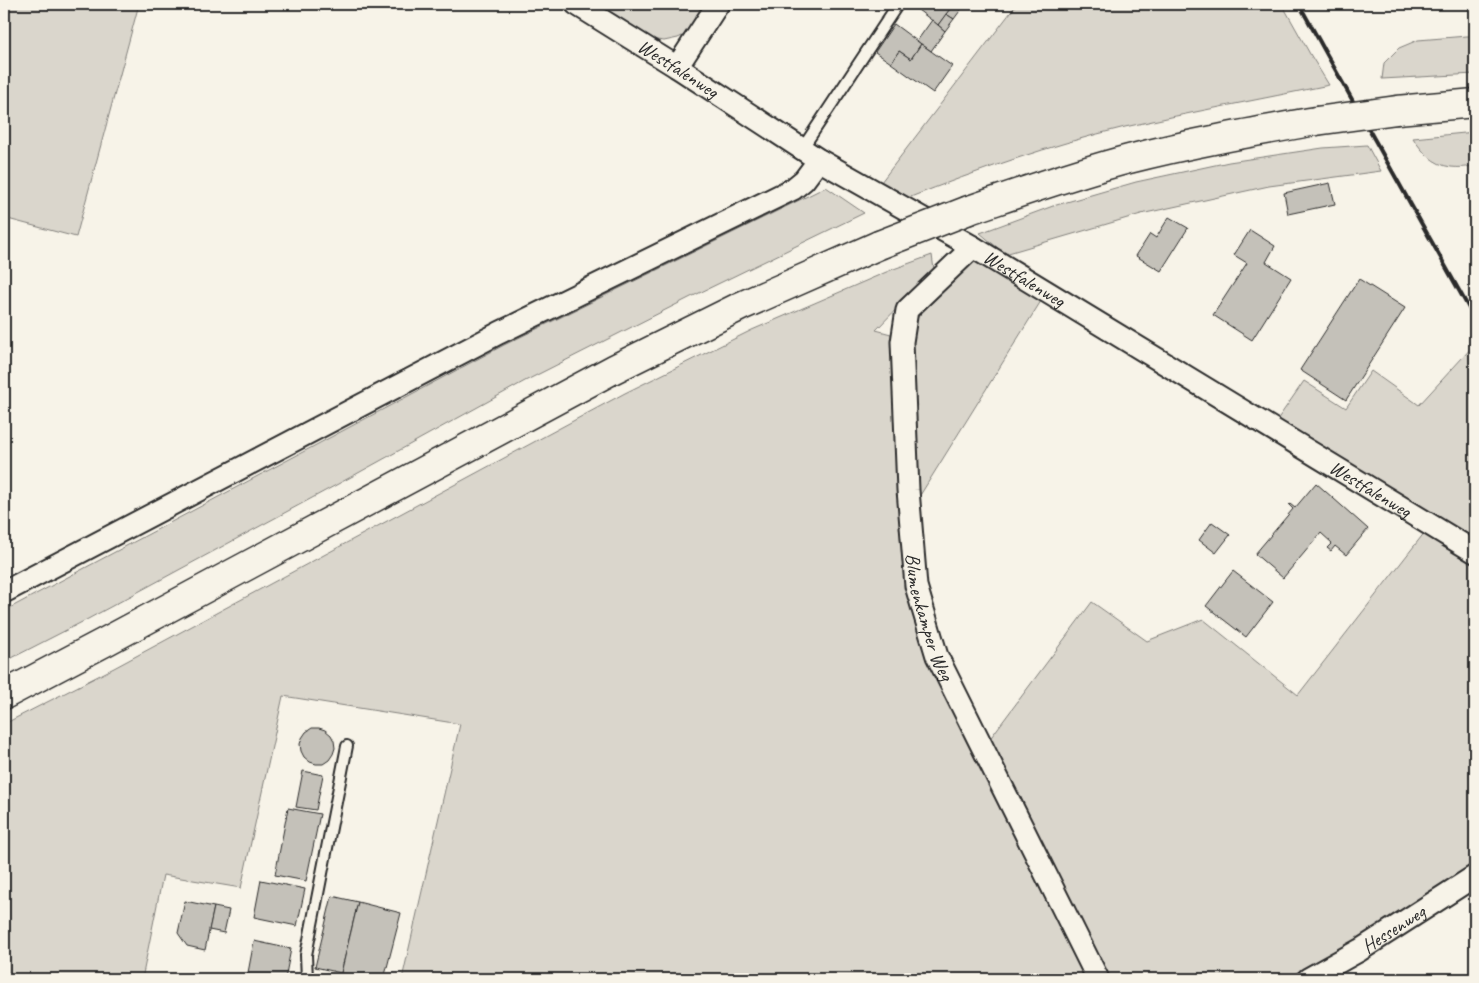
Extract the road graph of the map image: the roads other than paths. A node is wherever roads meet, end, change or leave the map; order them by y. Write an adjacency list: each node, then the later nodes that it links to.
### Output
1 (576, 4): 4 (street, Westfalenweg)
2 (718, 4): 4 (street)
3 (898, 4): 6 (lane)
4 (677, 67): 6 (street, Westfalenweg)
5 (1475, 103): 10 (main road, bridge)
6 (811, 154): 7 (street, Westfalenweg); 9 (street)
7 (973, 247): 8 (street, Westfalenweg); 14 (street, Blumenkamper Weg)
8 (1475, 552)
9 (4, 592)
10 (4, 695)
11 (347, 746): 13 (lane)
12 (1475, 876): 15 (street, Hessenweg)
13 (307, 979)
14 (1098, 979)
15 (1308, 979)

